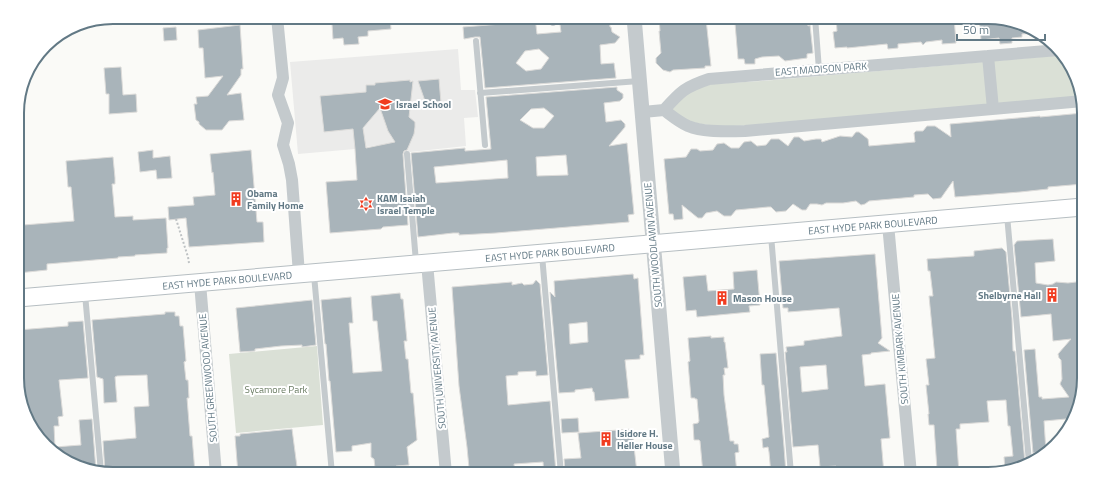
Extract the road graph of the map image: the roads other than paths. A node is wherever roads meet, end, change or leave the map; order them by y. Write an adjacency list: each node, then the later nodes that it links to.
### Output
1 (278, 24): 23 (street)
2 (635, 24): 8 (street, SOUTH WOODLAWN AVENUE)
3 (816, 24): 7 (lane)
4 (476, 41): 9 (lane)
5 (1052, 51): 6 (street, EAST MADISON PARK)
6 (988, 56): 7 (street, EAST MADISON PARK); 11 (street)
7 (819, 70): 12 (street, EAST MADISON PARK)
8 (639, 80): 9 (lane); 13 (street, SOUTH WOODLAWN AVENUE)
9 (480, 93): 14 (lane)
10 (1076, 103): 11 (street)
11 (993, 109): 12 (street)
12 (664, 110): 13 (street)
13 (643, 112): 20 (street, SOUTH WOODLAWN AVENUE)
14 (485, 145)
15 (406, 154): 22 (lane)
16 (1077, 208): 17 (main road, EAST HYDE PARK BOULEVARD)
17 (1007, 213): 18 (main road, EAST HYDE PARK BOULEVARD); 27 (lane)
18 (888, 224): 19 (main road, EAST HYDE PARK BOULEVARD); 35 (street, SOUTH KIMBARK AVENUE)
19 (771, 234): 20 (main road, EAST HYDE PARK BOULEVARD); 34 (lane)
20 (653, 244): 21 (main road, EAST HYDE PARK BOULEVARD); 33 (street, SOUTH WOODLAWN AVENUE)
21 (542, 253): 22 (main road, EAST HYDE PARK BOULEVARD); 32 (lane)
22 (422, 263): 23 (main road, EAST HYDE PARK BOULEVARD); 31 (street, SOUTH UNIVERSITY AVENUE)
23 (307, 274): 24 (main road, EAST HYDE PARK BOULEVARD); 30 (lane)
24 (200, 283): 25 (main road, EAST HYDE PARK BOULEVARD); 29 (street, SOUTH GREENWOOD AVENUE)
25 (85, 293): 26 (main road, EAST HYDE PARK BOULEVARD); 28 (lane)
26 (24, 298)
27 (1029, 458)
28 (100, 466)
29 (215, 467)
30 (331, 467)
31 (445, 467)
32 (560, 467)
33 (672, 467)
34 (790, 467)
35 (910, 467)

